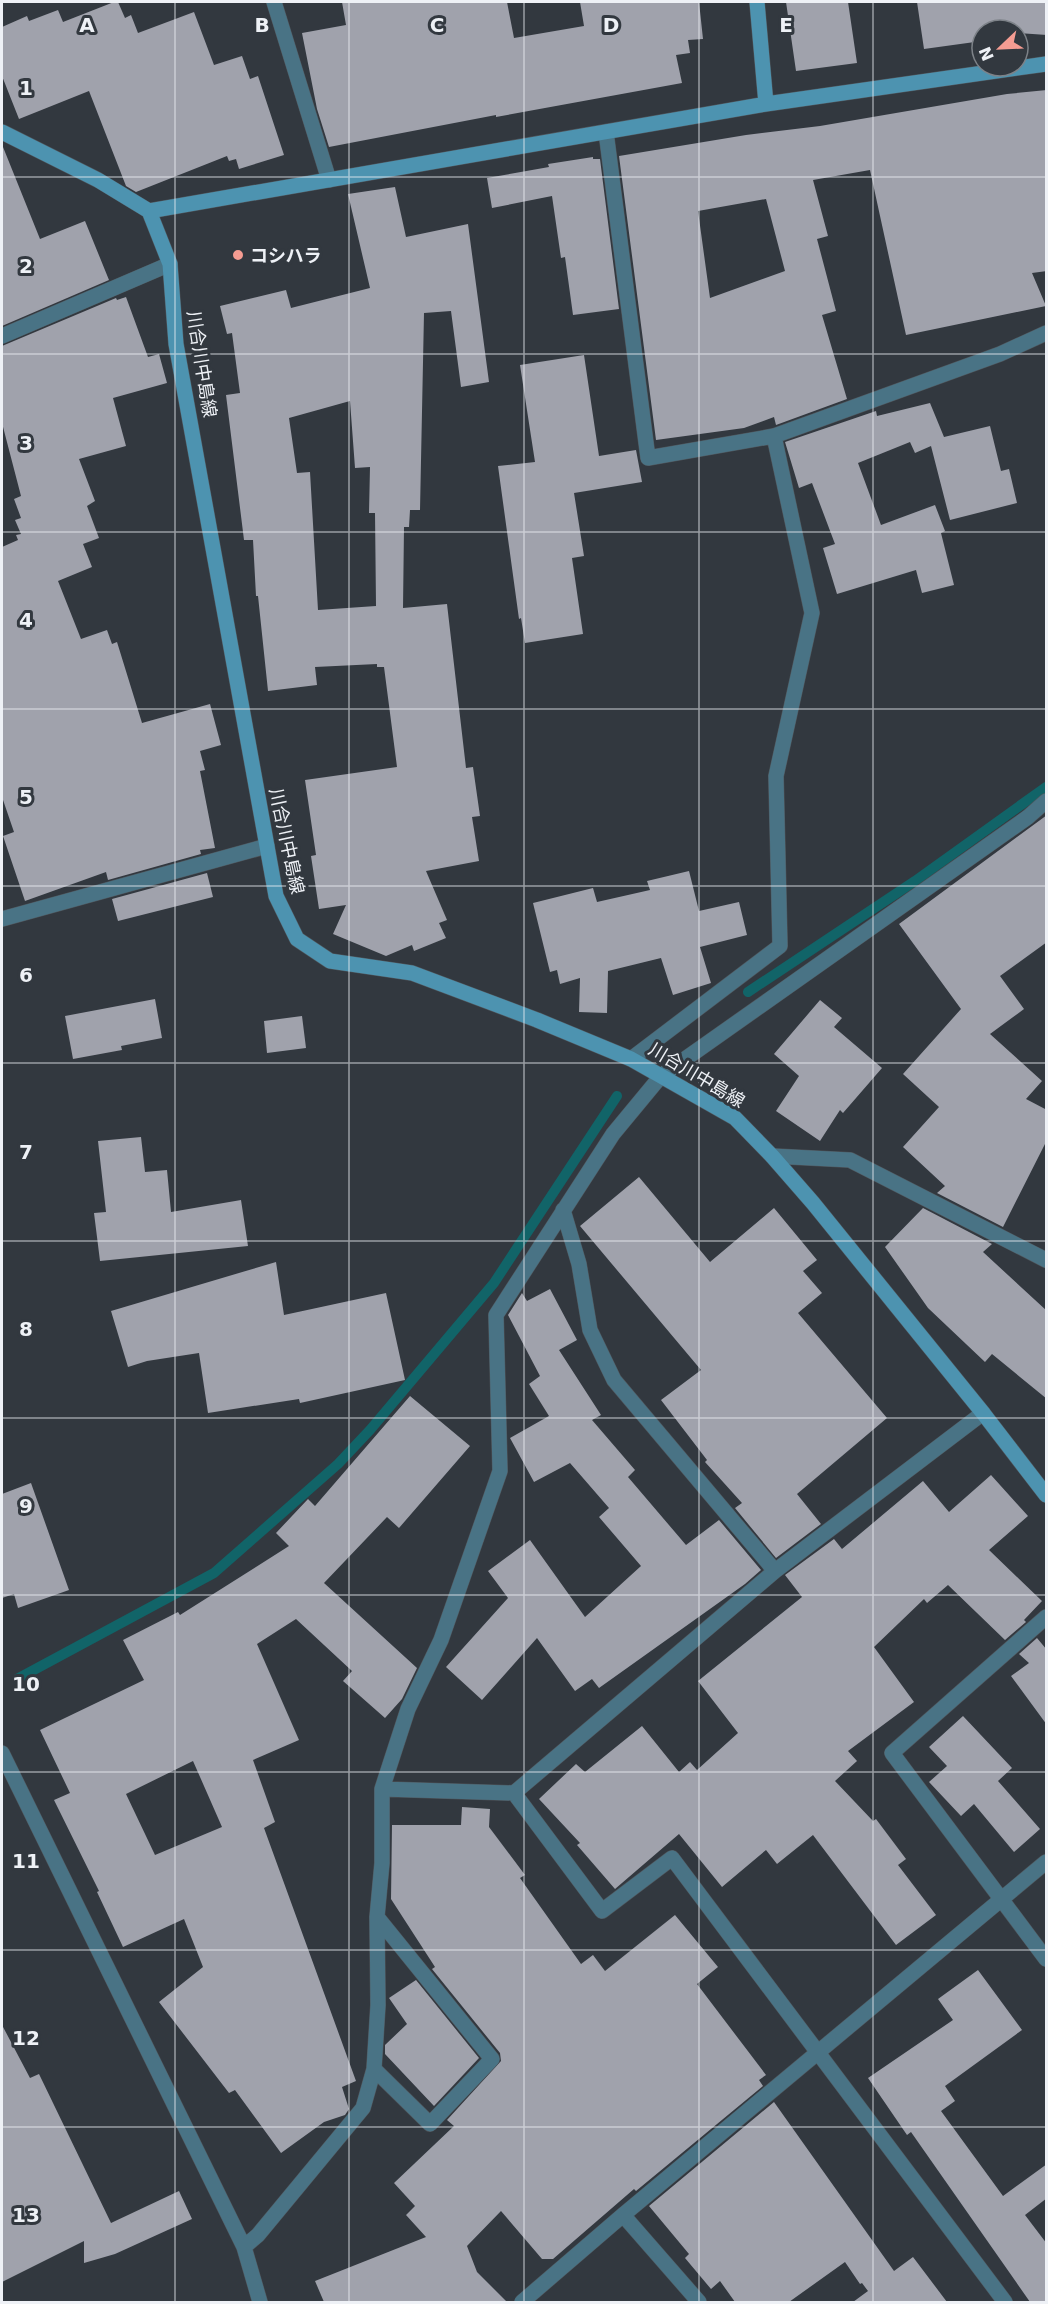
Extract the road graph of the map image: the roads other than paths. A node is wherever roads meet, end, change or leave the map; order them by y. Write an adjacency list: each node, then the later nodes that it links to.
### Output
1 (274, 2): 7 (street)
2 (757, 2): 4 (main road)
3 (1047, 64): 4 (main road)
4 (766, 104): 6 (main road)
5 (2, 132): 8 (main road)
6 (606, 132): 7 (main road); 12 (street)
7 (329, 180): 8 (main road)
8 (149, 211): 9 (main road, 川合川中島線)
9 (170, 264): 11 (street); 14 (main road, 川合川中島線)
10 (1047, 333): 12 (street)
11 (2, 336)
12 (774, 436): 16 (street)
13 (1047, 801): 17 (street)
14 (267, 846): 15 (street); 16 (main road, 川合川中島線)
15 (2, 918)
16 (632, 1059): 17 (main road, 川合川中島線)
17 (661, 1076): 18 (main road, 川合川中島線); 19 (street)
18 (772, 1156): 20 (street); 21 (main road, 川合川中島線)
19 (563, 1210): 23 (street); 26 (street)
20 (1047, 1260)
21 (983, 1413): 22 (main road, 川合川中島線); 23 (street)
22 (1047, 1495)
23 (775, 1571): 27 (street)
24 (1047, 1617): 29 (street)
25 (2, 1753): 35 (street)
26 (382, 1789): 27 (street); 30 (street)
27 (514, 1793): 32 (street)
28 (1047, 1862): 29 (street)
29 (1002, 1900): 31 (street); 32 (street)
30 (377, 1917): 33 (street); 33 (street)
31 (1047, 1959)
32 (818, 2052): 34 (street); 39 (street)
33 (374, 2069): 35 (street)
34 (623, 2215): 37 (street); 38 (street)
35 (244, 2247): 36 (street)
36 (260, 2302)
37 (522, 2302)
38 (699, 2302)
39 (1005, 2302)

